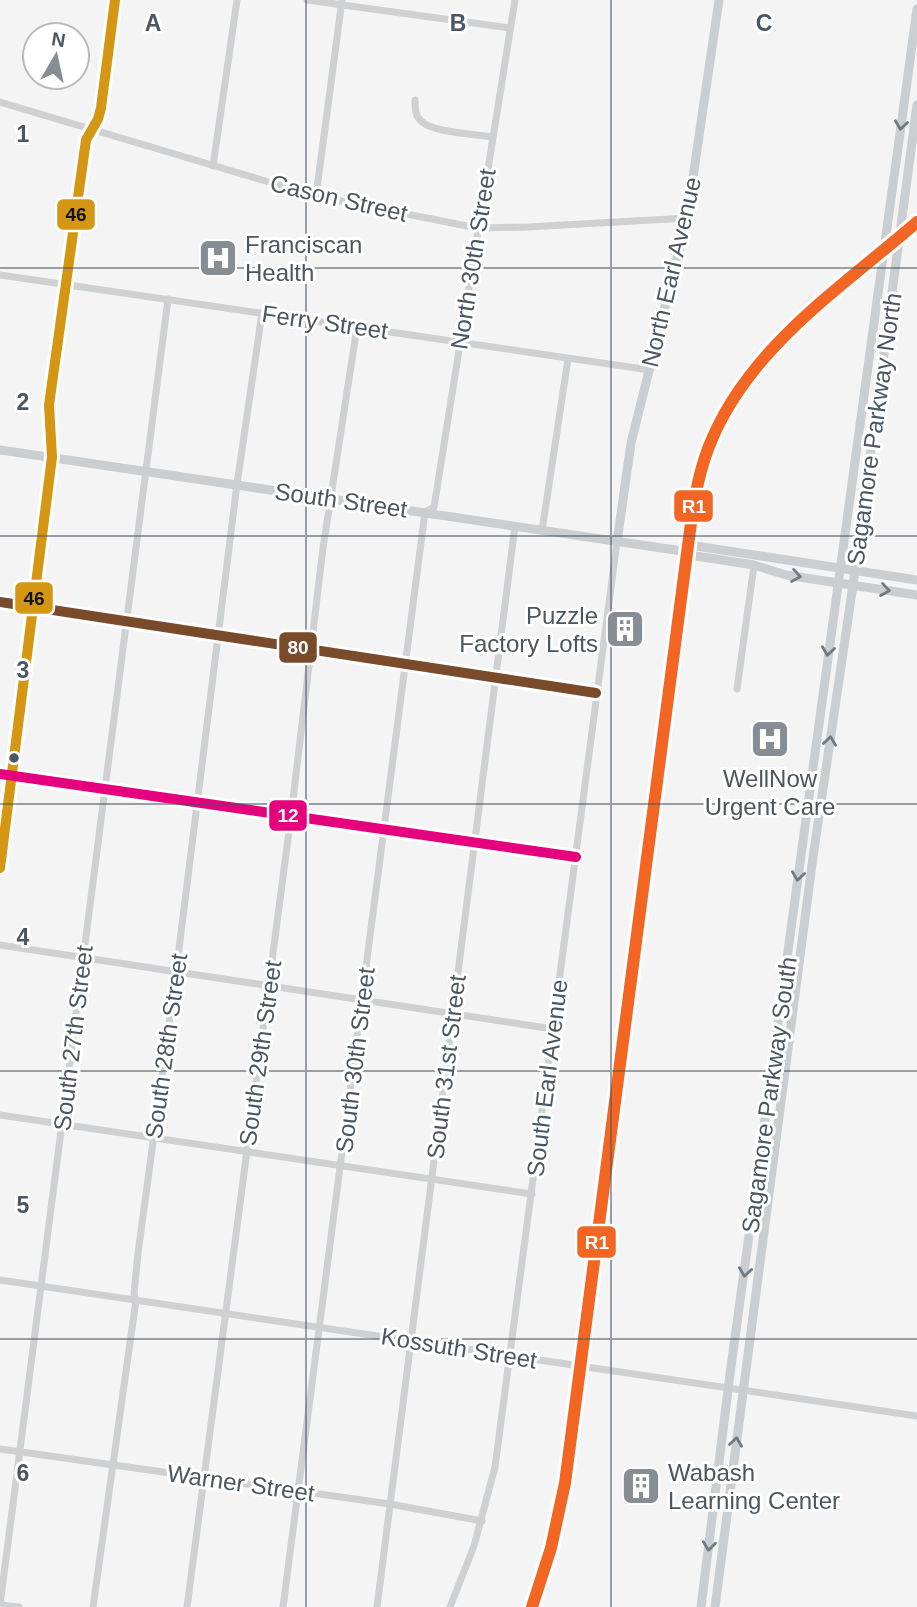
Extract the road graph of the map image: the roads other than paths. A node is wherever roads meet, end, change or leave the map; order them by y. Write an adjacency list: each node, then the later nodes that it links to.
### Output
1 (115, 0): 12 (street)
2 (237, 0): 14 (street)
3 (307, 0): 6 (street)
4 (515, 0): 8 (street, North 30th Street)
5 (719, 0): 16 (main road, North Earl Avenue)
6 (342, 3): 8 (street); 15 (street)
7 (917, 9): 37 (main road, Sagamore Parkway North, one-way to 37)
8 (510, 28): 13 (street, North 30th Street)
9 (415, 100): 13 (street)
10 (0, 103): 12 (street, Cason Street)
11 (917, 105): 38 (main road, Sagamore Parkway North)
12 (92, 129): 14 (street, Cason Street); 19 (street)
13 (493, 137): 17 (street, North 30th Street)
14 (213, 166): 15 (street, Cason Street)
15 (316, 196): 17 (street, Cason Street)
16 (687, 218): 17 (street, Cason Street); 25 (main road, North Earl Avenue)
17 (477, 228): 23 (street, North 30th Street)
18 (0, 275): 19 (street, Ferry Street)
19 (66, 284): 20 (street, Ferry Street); 27 (street)
20 (168, 299): 21 (street, Ferry Street); 28 (street, South 27th Street)
21 (262, 313): 22 (street, Ferry Street); 29 (street, South 28th Street)
22 (357, 327): 23 (street, Ferry Street); 30 (street, South 29th Street)
23 (460, 342): 24 (street, Ferry Street); 31 (street, North 30th Street)
24 (568, 359): 25 (street, Ferry Street); 33 (street)
25 (650, 370): 34 (main road, North Earl Avenue)
26 (0, 450): 27 (main road, South Street)
27 (52, 457): 28 (main road, South Street); 44 (street)
28 (144, 471): 29 (main road, South Street); 45 (street, South 27th Street)
29 (237, 484): 30 (main road, South Street); 46 (street, South 28th Street)
30 (330, 498): 31 (main road, South Street); 47 (street, South 29th Street)
31 (425, 512): 32 (main road, South Street); 48 (street, South 30th Street)
32 (515, 526): 33 (main road, South Street); 49 (street, South 31st Street)
33 (542, 531): 34 (main road, South Street)
34 (617, 542): 35 (main road, South Street); 51 (street, South Earl Avenue)
35 (682, 551): 36 (main road, South Street); 37 (main road, South Street)
36 (754, 565): 40 (main road, South Street, one-way to 40); 50 (street)
37 (839, 569): 38 (main road, South Street); 40 (main road, Sagamore Parkway North)
38 (855, 571): 39 (main road, South Street); 41 (main road, Sagamore Parkway North)
39 (917, 580)
40 (837, 583): 41 (main road, South Street); 82 (main road, Sagamore Parkway South, one-way to 82)
41 (853, 585): 42 (main road, South Street, one-way to 42); 83 (main road, Sagamore Parkway South, one-way to 41)
42 (917, 595)
43 (0, 602): 44 (street)
44 (32, 606): 45 (street); 53 (street)
45 (125, 621): 46 (street); 54 (street, South 27th Street)
46 (218, 635): 47 (street); 55 (street, South 28th Street)
47 (311, 649): 48 (street); 56 (street, South 29th Street)
48 (405, 663): 49 (street); 57 (street, South 30th Street)
49 (496, 678): 51 (street); 58 (street, South 31st Street)
50 (737, 689)
51 (596, 693): 59 (street, South Earl Avenue)
52 (0, 774): 53 (street)
53 (11, 775): 54 (street); 60 (street)
54 (104, 789): 55 (street); 62 (street, South 27th Street)
55 (197, 802): 56 (street); 63 (street, South 28th Street)
56 (291, 816): 57 (street); 64 (street, South 29th Street)
57 (384, 829): 58 (street); 65 (street, South 30th Street)
58 (475, 842): 59 (street); 66 (street, South 31st Street)
59 (576, 857): 67 (street, South Earl Avenue)
60 (0, 868)
61 (0, 944): 62 (street)
62 (83, 957): 63 (street); 69 (street, South 27th Street)
63 (176, 972): 64 (street); 70 (street, South 28th Street)
64 (269, 986): 65 (street); 71 (street, South 29th Street)
65 (362, 1000): 66 (street); 72 (street, South 30th Street)
66 (453, 1014): 67 (street); 73 (street, South 31st Street)
67 (553, 1029): 74 (street, South Earl Avenue)
68 (0, 1115): 69 (street)
69 (62, 1125): 70 (street); 76 (street, South 27th Street)
70 (153, 1138): 71 (street); 77 (street, South 28th Street)
71 (247, 1152): 72 (street); 78 (street, South 29th Street)
72 (341, 1166): 73 (street); 79 (street, South 30th Street)
73 (432, 1180): 74 (street); 80 (street, South 31st Street)
74 (532, 1194): 81 (street, South Earl Avenue)
75 (0, 1280): 76 (street, Kossuth Street)
76 (40, 1287): 77 (street, Kossuth Street); 86 (street, South 27th Street)
77 (136, 1300): 78 (street, Kossuth Street); 87 (street, South 28th Street)
78 (225, 1313): 79 (street, Kossuth Street); 88 (street, South 29th Street)
79 (319, 1326): 80 (street, Kossuth Street); 89 (street, South 30th Street)
80 (411, 1340): 81 (street, Kossuth Street); 90 (street, South 31st Street)
81 (511, 1355): 82 (street, Kossuth Street); 91 (street, South Earl Avenue)
82 (728, 1389): 83 (street, Kossuth Street); 99 (main road, Sagamore Parkway South, one-way to 99)
83 (743, 1391): 84 (street, Kossuth Street); 100 (main road, Sagamore Parkway South, one-way to 83)
84 (917, 1416)
85 (0, 1449): 86 (street, Warner Street)
86 (21, 1452): 87 (street, Warner Street); 92 (street, South 27th Street)
87 (111, 1465): 88 (street, Warner Street); 94 (street, South 28th Street)
88 (204, 1476): 89 (street, Warner Street); 95 (street, South 29th Street)
89 (298, 1491): 90 (street, Warner Street); 96 (street, South 30th Street)
90 (390, 1504): 91 (street, Warner Street); 97 (street, South 31st Street)
91 (482, 1521): 98 (street, South Earl Avenue)
92 (0, 1605): 93 (street)
93 (19, 1607)
94 (93, 1607)
95 (187, 1607)
96 (284, 1607)
97 (377, 1607)
98 (450, 1607)
99 (701, 1607)
100 (715, 1607)

